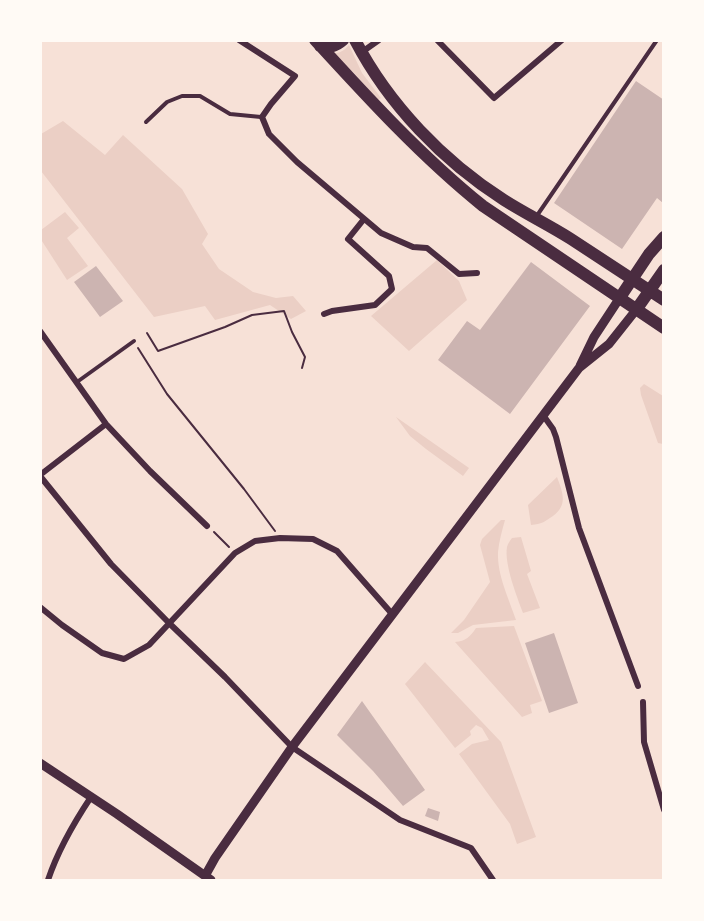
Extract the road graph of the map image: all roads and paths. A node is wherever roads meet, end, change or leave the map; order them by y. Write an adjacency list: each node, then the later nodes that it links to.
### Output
1 (239, 40): 10 (street)
2 (343, 40): 8 (main road)
3 (355, 40): 9 (main road)
4 (379, 40): 9 (street)
5 (437, 40): 6 (street)
6 (562, 40)
7 (657, 40): 12 (lane)
8 (317, 43): 19 (main road)
9 (361, 52): 12 (main road)
10 (262, 117): 11 (lane); 13 (street)
11 (146, 122)
12 (535, 218): 17 (main road)
13 (364, 219): 16 (street); 22 (street)
14 (663, 237): 17 (main road)
15 (663, 270): 18 (main road)
16 (477, 273)
17 (632, 279): 18 (main road); 19 (main road)
18 (649, 290): 20 (main road); 21 (main road)
19 (619, 299): 21 (main road); 28 (street)
20 (663, 300)
21 (636, 310): 23 (main road); 28 (street)
22 (324, 314)
23 (663, 328)
24 (40, 331): 29 (street)
25 (147, 333): 27 (path)
26 (134, 340): 29 (lane); 34 (path)
27 (303, 368)
28 (579, 368): 30 (street)
29 (77, 382): 31 (street)
30 (543, 415): 37 (street); 39 (street)
31 (106, 423): 32 (street); 33 (street)
32 (40, 476): 38 (street)
33 (207, 526): 35 (path)
34 (280, 538): 35 (street); 37 (street)
35 (235, 553): 38 (street)
36 (40, 607): 38 (street)
37 (393, 615): 41 (street)
38 (169, 623): 41 (street)
39 (638, 686)
40 (643, 702): 44 (street)
41 (292, 747): 45 (street); 47 (street)
42 (40, 763): 43 (street)
43 (91, 797): 45 (street); 46 (street)
44 (663, 810)
45 (206, 879)
46 (48, 880)
47 (493, 880)

